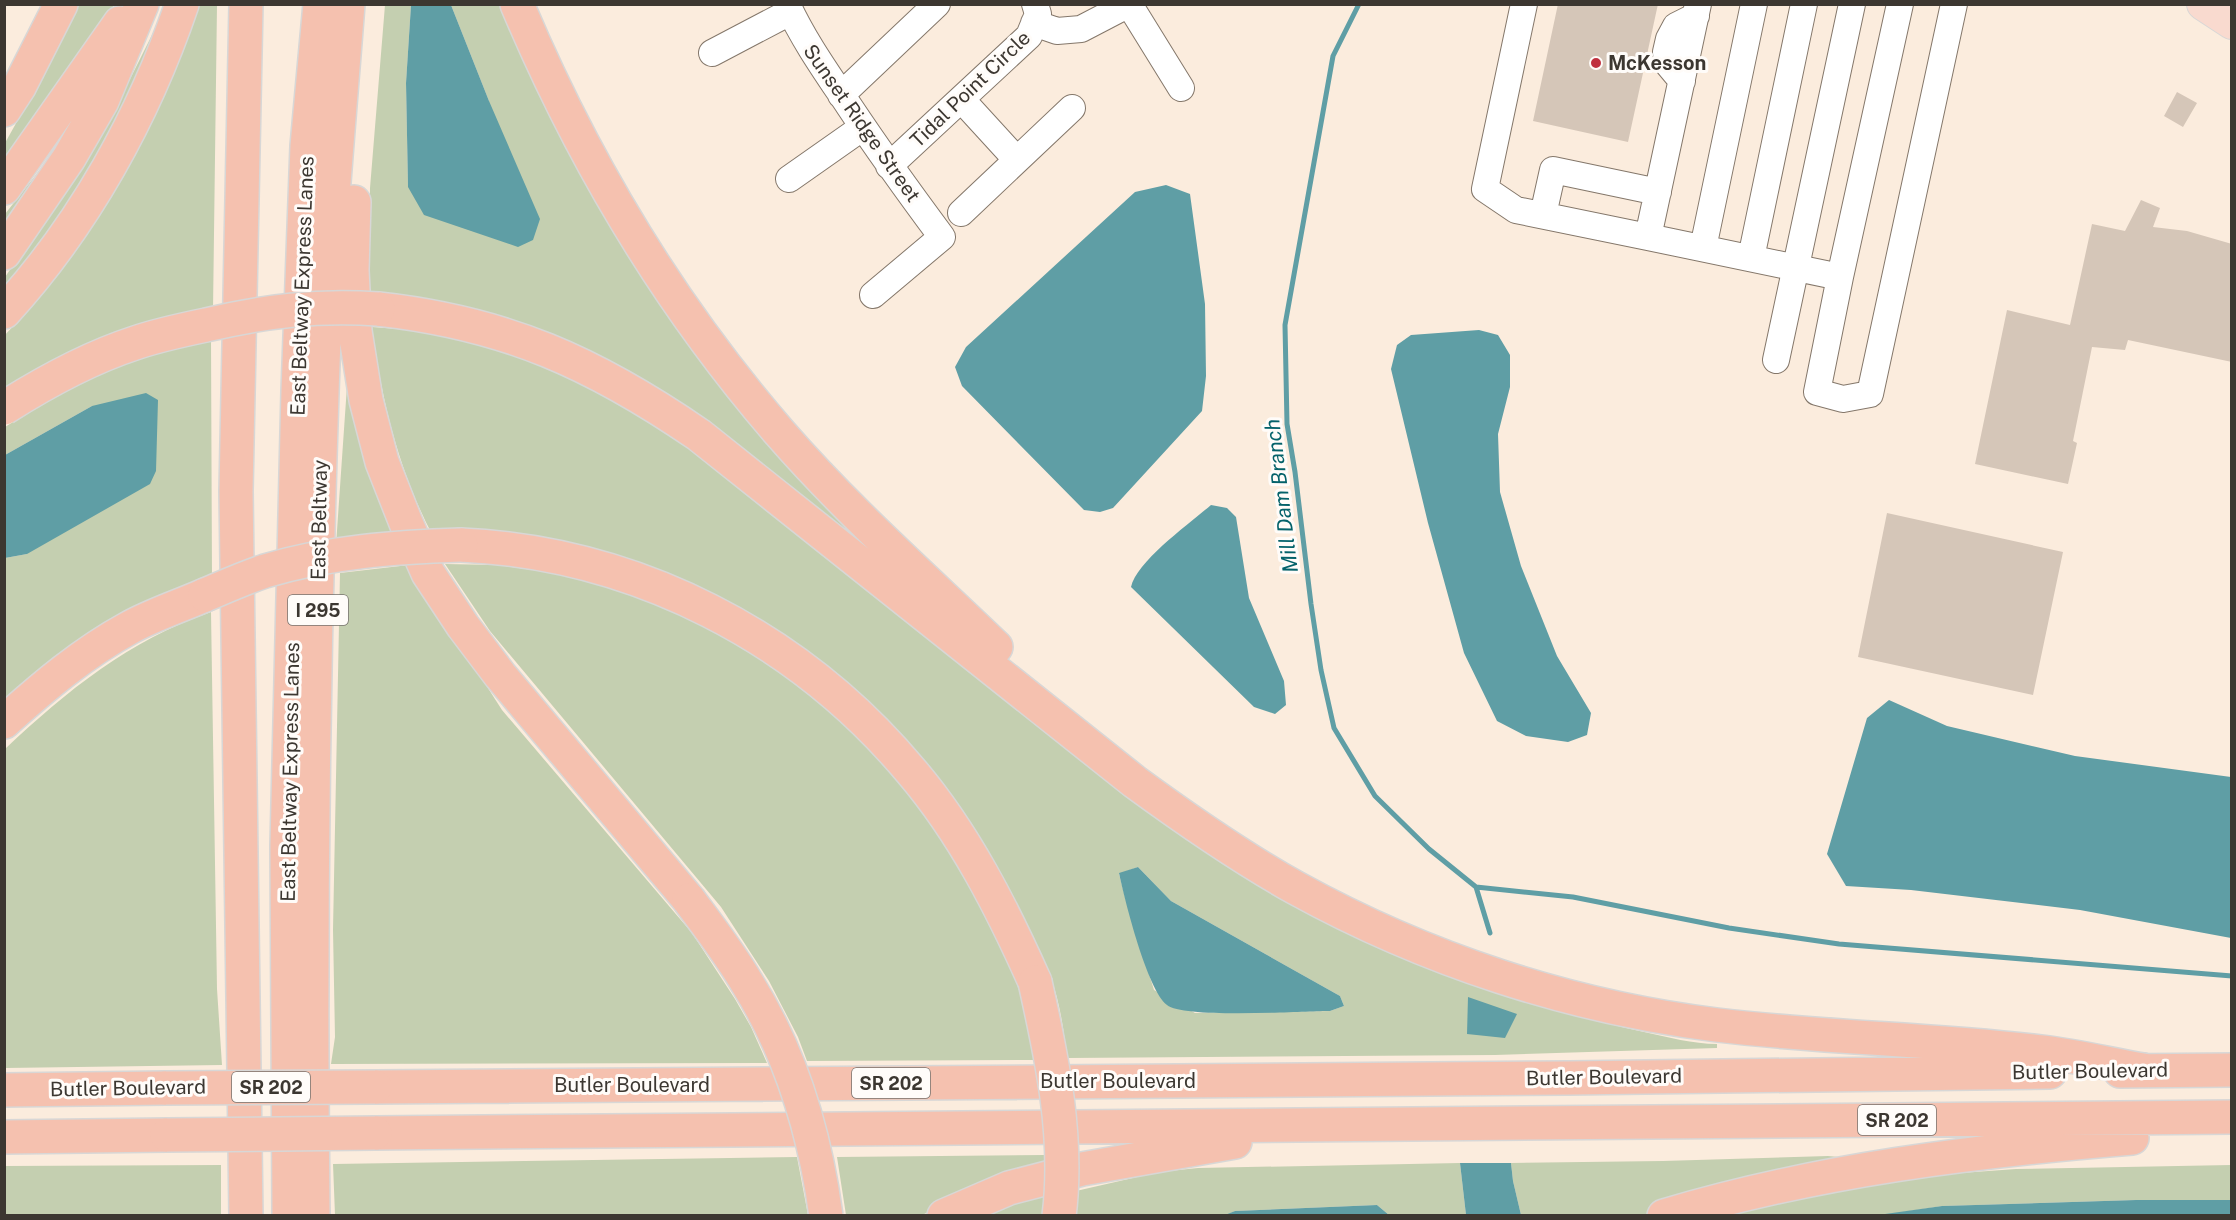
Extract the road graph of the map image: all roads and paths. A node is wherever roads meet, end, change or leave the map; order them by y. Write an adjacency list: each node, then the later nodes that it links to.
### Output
1 (61, 4): 29 (highway)
2 (133, 4): 34 (highway)
3 (142, 4): 40 (highway)
4 (182, 4): 45 (highway)
5 (246, 4): 48 (highway)
6 (267, 4): 48 (highway)
7 (320, 4): 59 (highway, East Beltway Express Lanes / I 295)
8 (348, 4): 60 (highway, East Beltway / I 295)
9 (367, 4): 61 (highway, bridge)
10 (517, 4): 50 (highway)
11 (937, 4): 26 (street)
12 (1129, 4): 22 (street); 25 (street)
13 (1524, 4): 37 (street)
14 (1754, 4): 39 (street)
15 (1804, 4): 41 (street)
16 (1852, 4): 42 (street)
17 (1900, 4): 43 (street)
18 (1954, 4): 43 (street)
19 (2204, 4): 23 (main road)
20 (789, 8): 24 (street); 26 (street, Sunset Ridge Street)
21 (1697, 10): 35 (street)
22 (1035, 14): 27 (street, Tidal Point Circle)
23 (2232, 23)
24 (712, 53)
25 (1181, 88)
26 (841, 95): 30 (street, Sunset Ridge Street)
27 (962, 100): 31 (street); 32 (street, Tidal Point Circle)
28 (1072, 108): 31 (street)
29 (4, 110)
30 (863, 127): 32 (street, Sunset Ridge Street); 33 (street)
31 (1016, 159): 36 (street)
32 (889, 166): 44 (street, Sunset Ridge Street)
33 (789, 179)
34 (4, 188)
35 (1658, 192): 37 (street); 38 (street)
36 (961, 213)
37 (1543, 215): 38 (street)
38 (1648, 237): 39 (street)
39 (1703, 248): 41 (street)
40 (4, 253)
41 (1751, 258): 42 (street)
42 (1796, 268): 43 (street); 46 (street)
43 (1840, 277)
44 (873, 295)
45 (4, 312)
46 (1776, 360)
47 (4, 408): 50 (highway, bridge)
48 (236, 491): 58 (highway)
49 (4, 722): 63 (highway, bridge)
50 (1135, 782): 51 (highway)
51 (2143, 1070): 52 (highway, Butler Boulevard / SR 202); 53 (highway, Butler Boulevard / SR 202, bridge)
52 (2232, 1070)
53 (4, 1090)
54 (2232, 1117): 55 (highway, SR 202)
55 (1342, 1125): 57 (highway, SR 202, bridge); 62 (highway)
56 (2232, 1130): 64 (highway)
57 (4, 1137)
58 (246, 1215)
59 (289, 1215)
60 (313, 1215)
61 (826, 1215)
62 (944, 1215)
63 (1059, 1215)
64 (1664, 1215)

